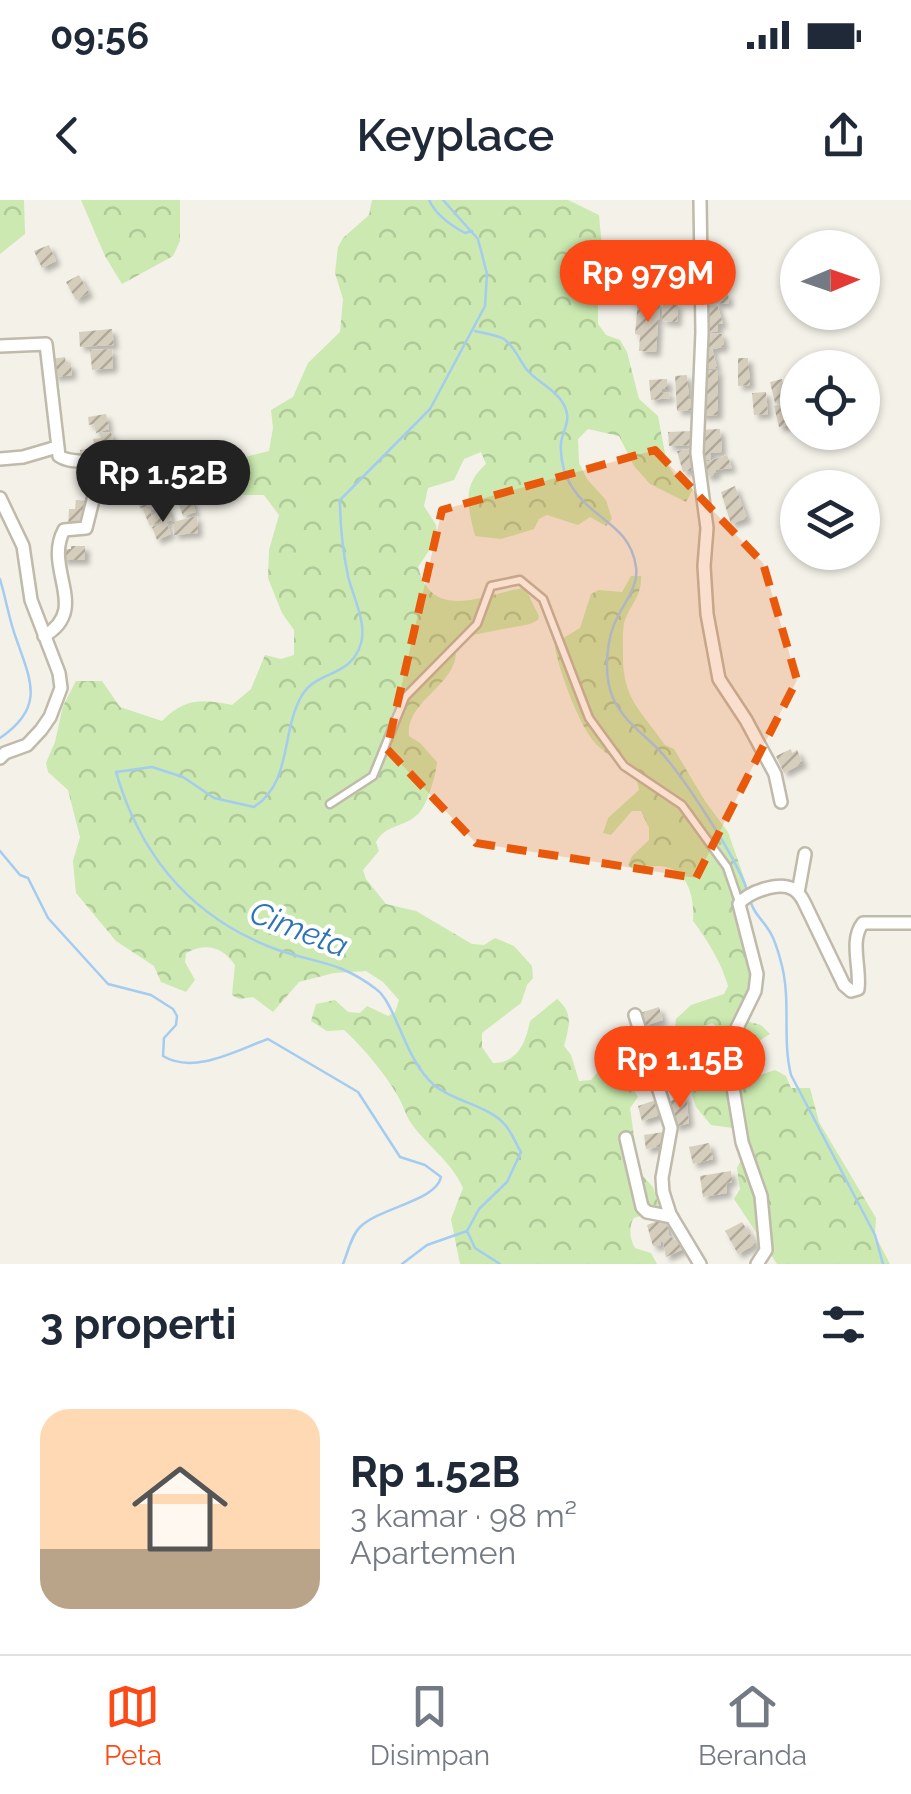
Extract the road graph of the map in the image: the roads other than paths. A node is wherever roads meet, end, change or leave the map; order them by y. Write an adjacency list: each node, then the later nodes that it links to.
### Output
1 (700, 200): 8 (street)
2 (0, 346): 3 (street)
3 (57, 447): 4 (street); 6 (street)
4 (0, 459)
5 (0, 498): 6 (street)
6 (44, 636): 7 (street)
7 (0, 758)
8 (781, 802)
9 (330, 804): 12 (lane)
10 (806, 854): 11 (street)
11 (798, 893): 12 (street); 13 (street)
12 (739, 904): 18 (street)
13 (911, 923)
14 (635, 1015): 16 (street)
15 (626, 1138): 16 (street)
16 (672, 1217): 17 (street)
17 (700, 1264)
18 (757, 1264)

